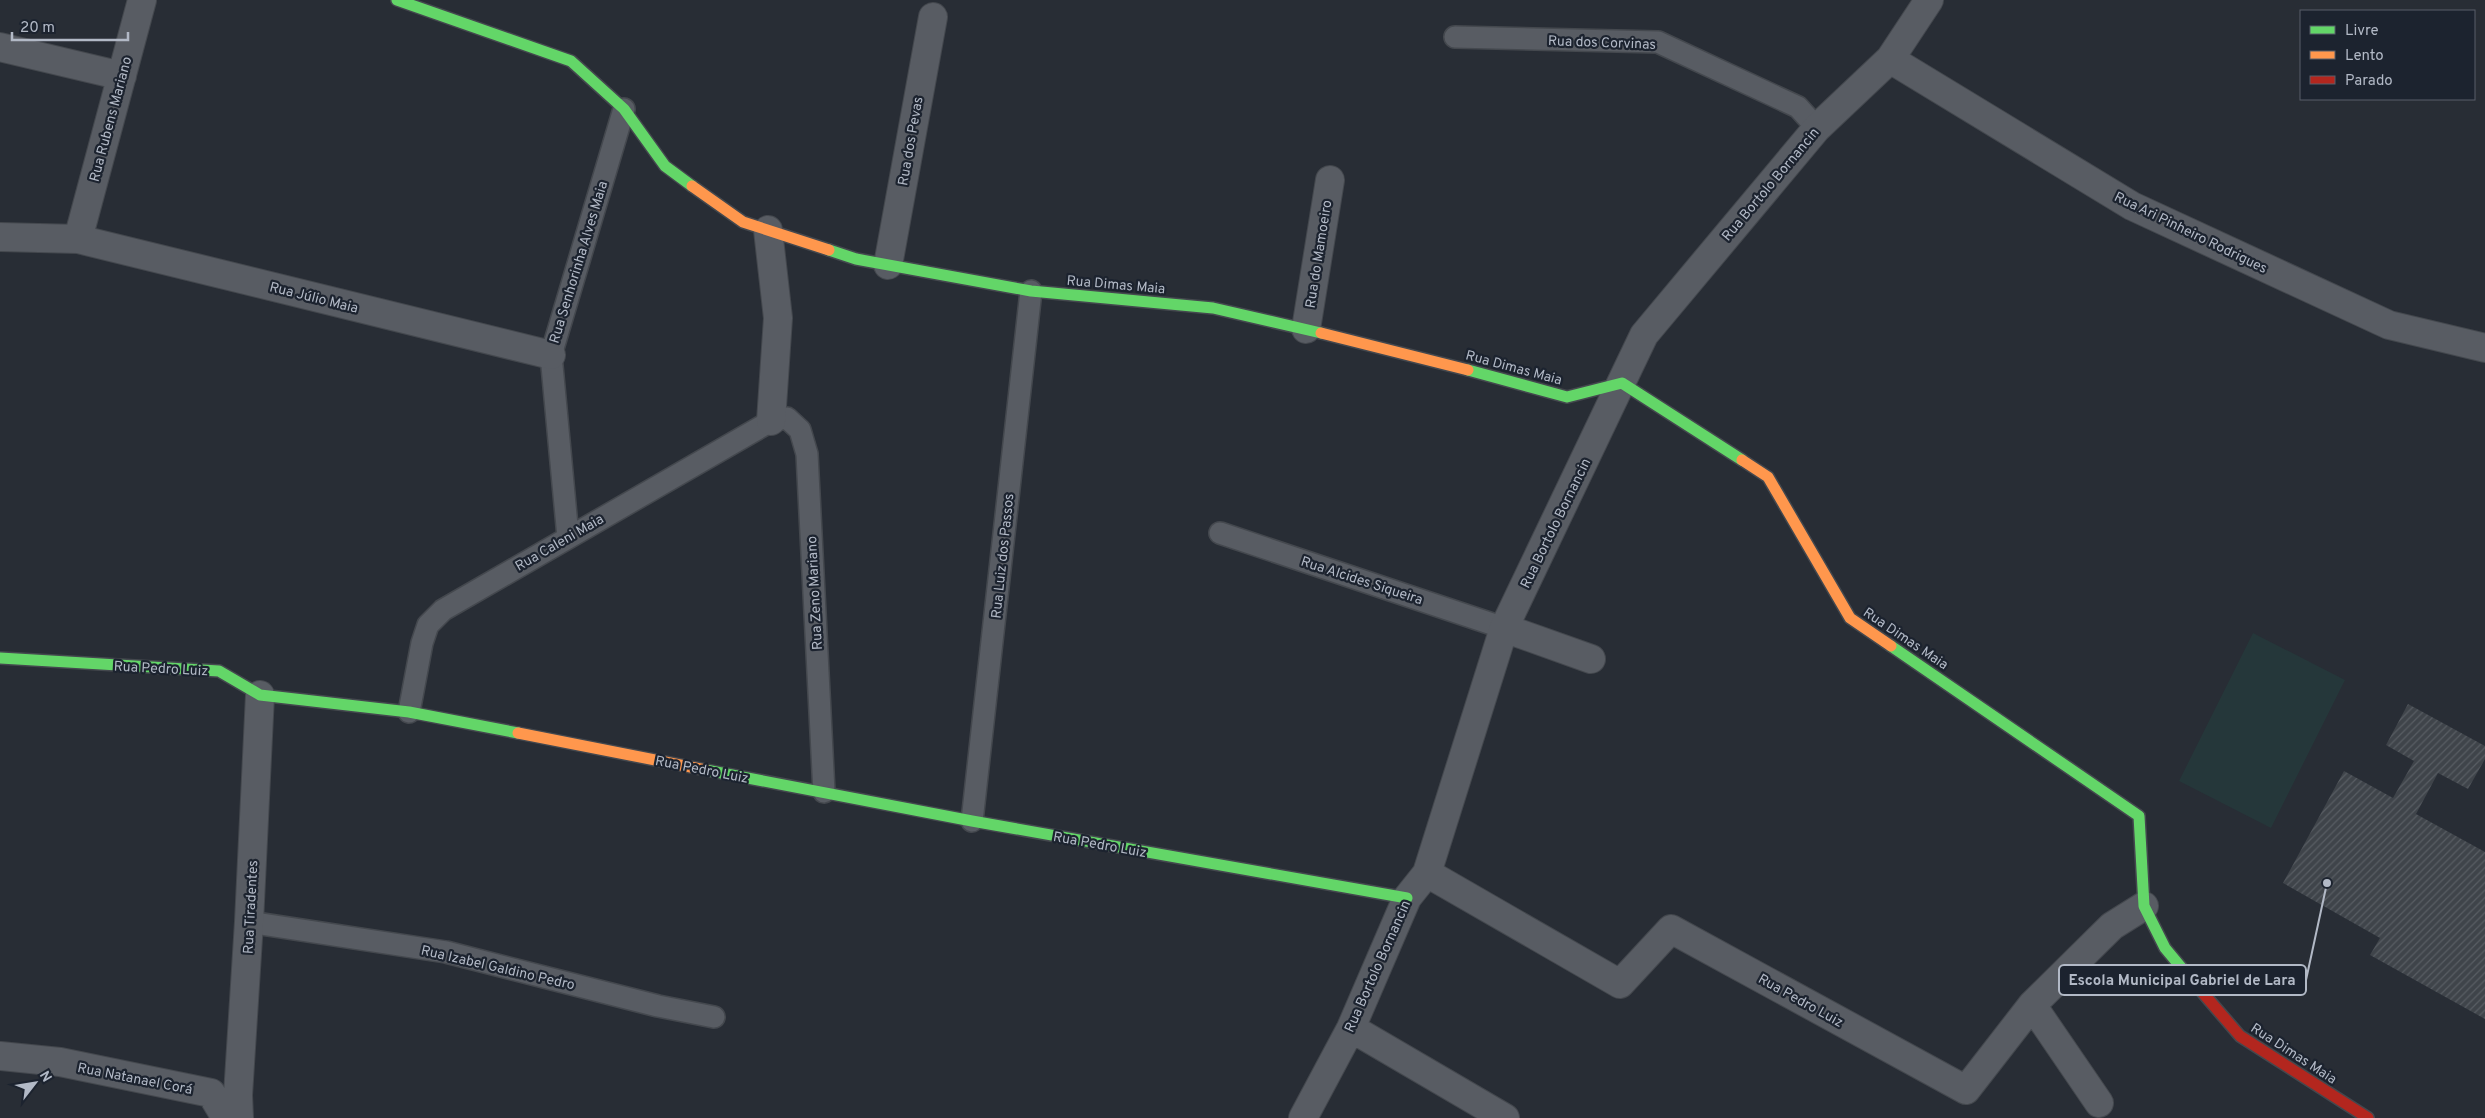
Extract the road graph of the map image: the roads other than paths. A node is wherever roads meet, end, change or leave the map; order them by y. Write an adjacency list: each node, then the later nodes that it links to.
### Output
1 (142, 0): 8 (street, Rua Rubens Mariano)
2 (397, 0): 9 (street, Rua Dimas Maia)
3 (1929, 0): 7 (street, Rua Bortolo Bornancin)
4 (933, 17): 15 (street, Rua dos Pevas)
5 (1455, 37): 10 (lane, Rua dos Corvinas)
6 (0, 47): 8 (street)
7 (1890, 59): 10 (street, Rua Bortolo Bornancin); 18 (street, Rua Ari Pinheiro Rodrigues)
8 (122, 76): 14 (street, Rua Rubens Mariano)
9 (624, 109): 12 (street, Rua Dimas Maia); 19 (lane, Rua Senhorinha Alves Maia)
10 (1817, 128): 20 (street, Rua Bortolo Bornancin)
11 (1330, 180): 17 (street, Rua do Mamoeiro)
12 (768, 230): 15 (street, Rua Dimas Maia); 21 (street)
13 (0, 237): 14 (street, Rua Júlio Maia)
14 (78, 239): 19 (street, Rua Júlio Maia)
15 (888, 265): 16 (street, Rua Dimas Maia)
16 (1031, 291): 17 (street, Rua Dimas Maia); 30 (lane, Rua Luiz dos Passos)
17 (1306, 329): 20 (street, Rua Dimas Maia)
18 (2485, 348)
19 (550, 356): 23 (lane, Rua Senhorinha Alves Maia)
20 (1622, 383): 24 (street, Rua Bortolo Bornancin); 33 (street, Rua Dimas Maia)
21 (771, 421): 23 (lane, Rua Caleni Maia); 29 (lane, Rua Zeno Mariano)
22 (1220, 533): 24 (lane, Rua Alcides Siqueira)
23 (568, 536): 28 (lane, Rua Caleni Maia)
24 (1504, 628): 26 (street); 31 (street, Rua Bortolo Bornancin)
25 (0, 658): 27 (street, Rua Pedro Luiz)
26 (1591, 659)
27 (260, 695): 28 (street, Rua Pedro Luiz); 34 (street, Rua Tiradentes)
28 (410, 712): 29 (street, Rua Pedro Luiz)
29 (824, 792): 30 (street, Rua Pedro Luiz)
30 (972, 821): 32 (street, Rua Pedro Luiz)
31 (1427, 873): 32 (street, Rua Bortolo Bornancin); 35 (street, Rua Pedro Luiz)
32 (1406, 898): 37 (street, Rua Bortolo Bornancin)
33 (2144, 906): 35 (street, Rua Pedro Luiz); 44 (street, Rua Dimas Maia)
34 (249, 922): 36 (lane, Rua Izabel Galdino Pedro); 41 (street, Rua Tiradentes)
35 (2032, 1004): 39 (street)
36 (714, 1017)
37 (1351, 1028): 42 (street, Rua Bortolo Bornancin); 43 (street)
38 (0, 1056): 40 (street, Rua Natanael Corá)
39 (2099, 1103)
40 (226, 1118)
41 (239, 1118)
42 (1303, 1118)
43 (1505, 1118)
44 (2368, 1118)

